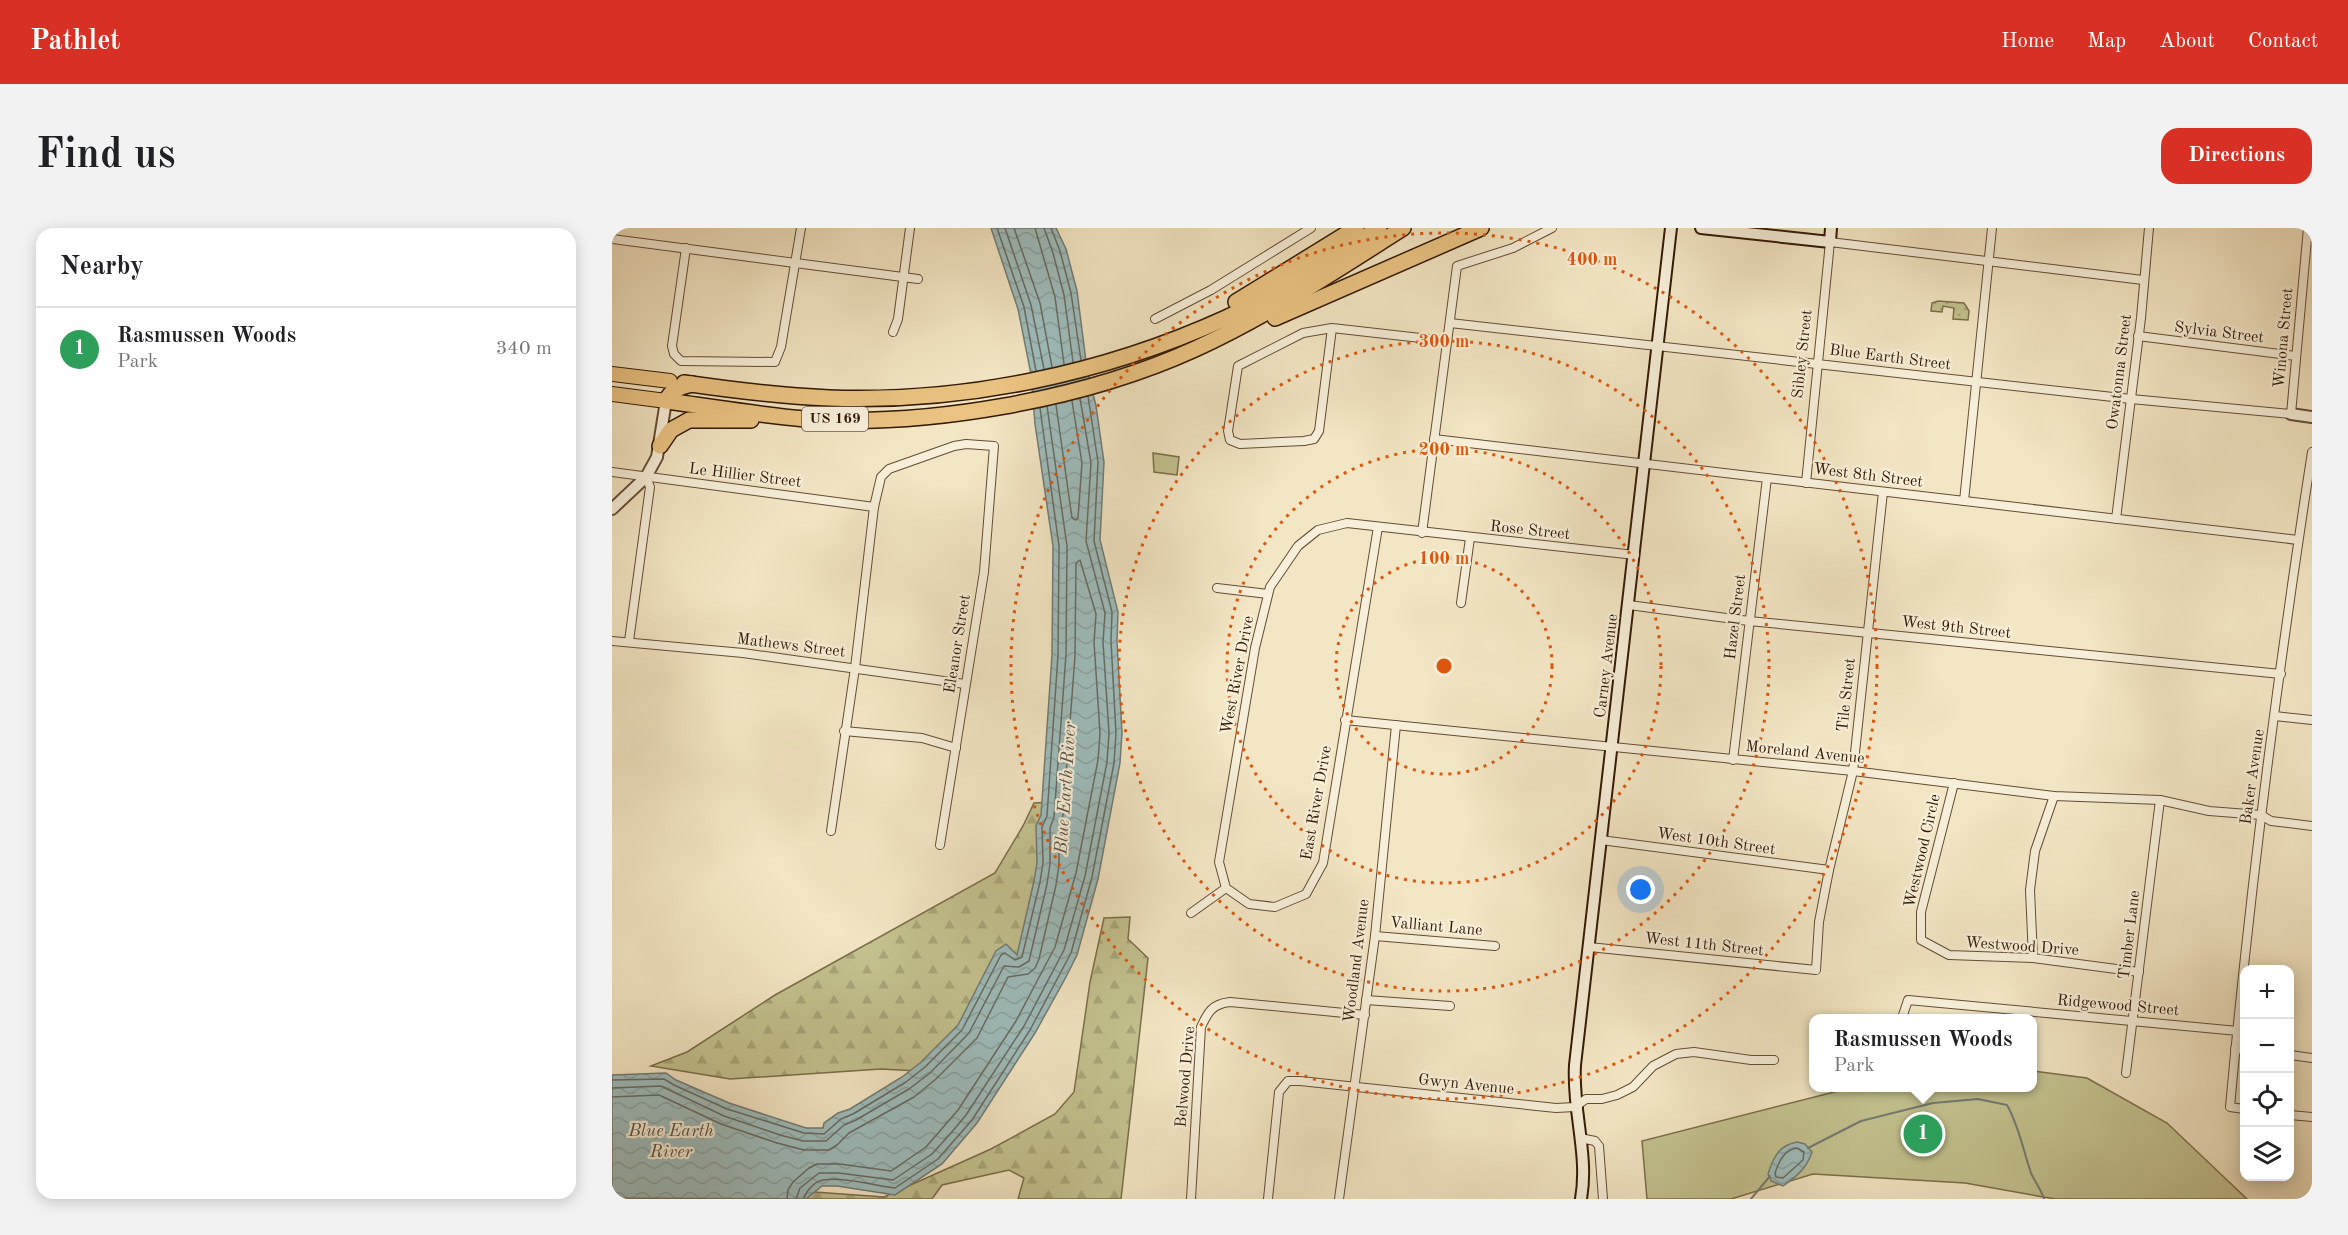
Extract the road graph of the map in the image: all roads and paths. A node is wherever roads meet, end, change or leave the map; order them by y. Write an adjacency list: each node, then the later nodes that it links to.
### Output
1 (801, 228): 18 (street)
2 (910, 228): 20 (street)
3 (1311, 228): 23 (street)
4 (1356, 228): 29 (highway)
5 (1379, 228): 29 (highway, US 169)
6 (1403, 228): 31 (highway, US 169)
7 (1481, 228): 31 (highway)
8 (1552, 228): 24 (street)
9 (1671, 228): 30 (main road, Carney Avenue)
10 (1701, 228): 16 (main road)
11 (1831, 228): 16 (main road, Sibley Street)
12 (1992, 228): 19 (street)
13 (2149, 228): 22 (street, Owatonna Street)
14 (2308, 228): 32 (street, Winona Street)
15 (612, 239): 17 (street)
16 (1830, 242): 19 (street); 33 (street, Sibley Street)
17 (686, 248): 18 (street); 18 (street)
18 (796, 262): 20 (street)
19 (1988, 262): 22 (street); 36 (street)
20 (904, 277): 21 (street); 26 (street)
21 (918, 279)
22 (2143, 280): 27 (street, Owatonna Street)
23 (1155, 319)
24 (1450, 323): 28 (street); 30 (street, Blue Earth Street)
25 (1332, 328): 25 (street); 28 (street)
26 (893, 332)
27 (2138, 336): 32 (street, Sylvia Street); 39 (street, Owatonna Street)
28 (1447, 340): 44 (street)
29 (1164, 344): 37 (highway, US 169)
30 (1657, 345): 33 (street, Blue Earth Street); 47 (main road, Carney Avenue)
31 (1194, 350): 43 (highway, US 169)
32 (2296, 356): 41 (street, Winona Street)
33 (1817, 363): 36 (street, Blue Earth Street); 51 (street, Sibley Street)
34 (612, 374): 35 (highway, US 169)
35 (670, 381): 37 (highway, US 169)
36 (1975, 382): 39 (street, Blue Earth Street); 53 (street)
37 (692, 384): 40 (highway)
38 (612, 394): 40 (highway, US 169)
39 (2131, 399): 41 (street, Blue Earth Street); 56 (street, Owatonna Street)
40 (666, 401): 43 (highway, US 169); 45 (main road)
41 (2291, 414): 42 (main road)
42 (2312, 417)
43 (806, 419): 45 (highway)
44 (1434, 440): 47 (street, West 8th Street); 58 (street)
45 (660, 446): 49 (main road)
46 (2312, 452): 60 (street, Baker Avenue)
47 (1645, 464): 50 (street, West 8th Street); 61 (main road, Carney Avenue)
48 (612, 472): 49 (street, Le Hillier Street)
49 (646, 477): 54 (street, Le Hillier Street); 55 (main road); 69 (street)
50 (1767, 478): 51 (street, West 8th Street); 66 (street, Hazel Street)
51 (1806, 483): 52 (street, West 8th Street)
52 (1883, 492): 53 (street, West 8th Street); 67 (street, Tile Street)
53 (1964, 501): 56 (street, West 8th Street)
54 (874, 507): 70 (street); 72 (street, Eleanor Street)
55 (612, 509)
56 (2116, 519): 60 (street, West 8th Street)
57 (1378, 527): 58 (street, West River Drive); 63 (street, West River Drive); 74 (street)
58 (1422, 533): 59 (street, Rose Street)
59 (1470, 538): 61 (street, Rose Street); 64 (street)
60 (2298, 540): 71 (street, Baker Avenue)
61 (1635, 555): 65 (main road, Carney Avenue)
62 (1217, 588): 63 (street)
63 (1268, 594): 91 (street, West River Drive)
64 (1461, 603)
65 (1629, 605): 66 (street, West 9th Street); 78 (main road, Carney Avenue)
66 (1749, 621): 67 (street, West 9th Street); 80 (street, Hazel Street)
67 (1867, 632): 71 (street, West 9th Street); 81 (street, Tile Street)
68 (612, 641): 69 (street, Mathews Street)
69 (628, 642): 70 (street, Mathews Street)
70 (855, 668): 72 (street, Mathews Street); 77 (street)
71 (2281, 674): 73 (street, Baker Avenue)
72 (965, 684): 79 (street, Eleanor Street)
73 (2275, 716): 75 (street); 85 (street, Baker Avenue)
74 (1345, 720): 76 (street, Moreland Avenue); 91 (street, East River Drive)
75 (2312, 720)
76 (1396, 725): 78 (street, Moreland Avenue); 94 (street, Woodland Avenue)
77 (844, 731): 79 (street); 87 (street)
78 (1612, 747): 80 (street, Moreland Avenue); 88 (main road, Carney Avenue)
79 (956, 748): 89 (street, Eleanor Street)
80 (1733, 760): 81 (street, Moreland Avenue)
81 (1853, 771): 82 (street, Moreland Avenue); 90 (street, Tile Street)
82 (1954, 783): 83 (street, Moreland Avenue); 93 (street, Westwood Circle)
83 (2054, 796): 84 (street, Moreland Avenue); 97 (street)
84 (2160, 800): 85 (street, Moreland Avenue); 99 (street, Timber Lane)
85 (2261, 815): 86 (street, Moreland Avenue); 105 (street, Baker Avenue)
86 (2312, 826)
87 (831, 831)
88 (1601, 840): 90 (street, West 10th Street); 96 (main road, Carney Avenue)
89 (940, 845)
90 (1829, 870): 98 (street, Tile Street)
91 (1226, 888): 92 (street)
92 (1191, 913)
93 (1921, 926): 97 (street, Westwood Drive)
94 (1375, 936): 95 (street, Valliant Lane); 100 (street, Woodland Avenue)
95 (1495, 946)
96 (1589, 947): 98 (street, West 11th Street); 113 (main road, Carney Avenue)
97 (2033, 958): 99 (street, Westwood Drive)
98 (1816, 970)
99 (2139, 972): 104 (street, Timber Lane)
100 (1366, 1000): 101 (street); 103 (street, Woodland Avenue)
101 (1449, 1006)
102 (1903, 1014): 104 (street, Ridgewood Street)
103 (1365, 1015): 112 (street, Woodland Avenue); 118 (street, Belwood Drive)
104 (2133, 1020): 105 (street, Ridgewood Street); 111 (street, Timber Lane)
105 (2238, 1031): 106 (street, Baker Avenue)
106 (2235, 1049): 107 (street); 114 (street, Baker Avenue)
107 (2240, 1050)
108 (2294, 1056): 109 (street)
109 (2312, 1058)
110 (1774, 1060): 113 (street, Gwyn Avenue)
111 (2126, 1073)
112 (1354, 1087): 113 (street, Gwyn Avenue); 119 (street, Gwyn Avenue); 120 (street, Woodland Avenue)
113 (1575, 1107): 117 (main road, Carney Avenue)
114 (2240, 1108)
115 (2294, 1115): 116 (street)
116 (2312, 1117)
117 (1580, 1138): 121 (main road, Carney Avenue); 122 (street)
118 (1191, 1199)
119 (1268, 1199)
120 (1339, 1199)
121 (1581, 1199)
122 (1603, 1199)

